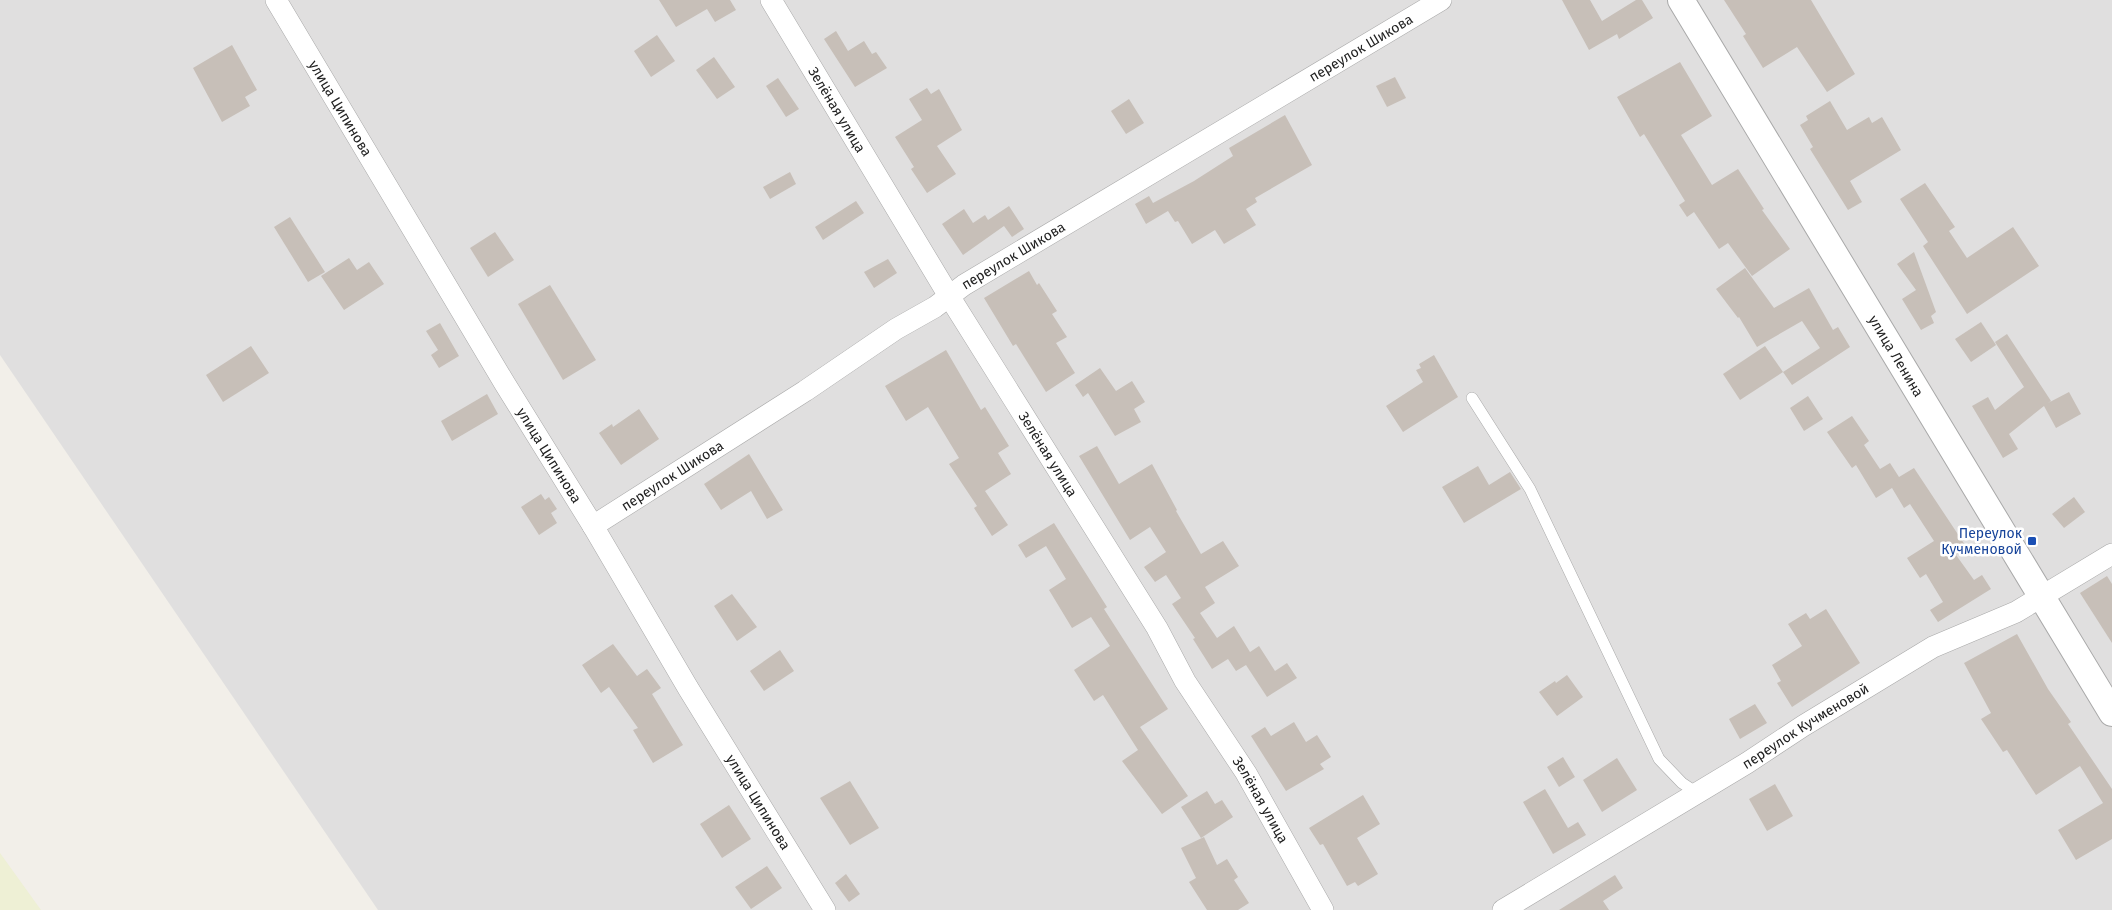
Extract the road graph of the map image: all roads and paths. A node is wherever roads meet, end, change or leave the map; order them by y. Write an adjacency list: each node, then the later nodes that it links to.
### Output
1 (276, 0): 7 (street, улица Ципинова)
2 (771, 0): 5 (street, Зелёная улица)
3 (1441, 0): 5 (street, переулок Шикова)
4 (1681, 0): 9 (street, улица Ленина)
5 (950, 296): 7 (street, переулок Шикова); 13 (street, Зелёная улица)
6 (1472, 398): 11 (lane)
7 (593, 526): 12 (street, улица Ципинова)
8 (2112, 554): 9 (street, переулок Кучменовой)
9 (2042, 597): 10 (street, улица Ленина); 11 (street, переулок Кучменовой)
10 (2112, 713)
11 (1697, 793): 14 (street, переулок Кучменовой)
12 (825, 910)
13 (1323, 910)
14 (1503, 910)

